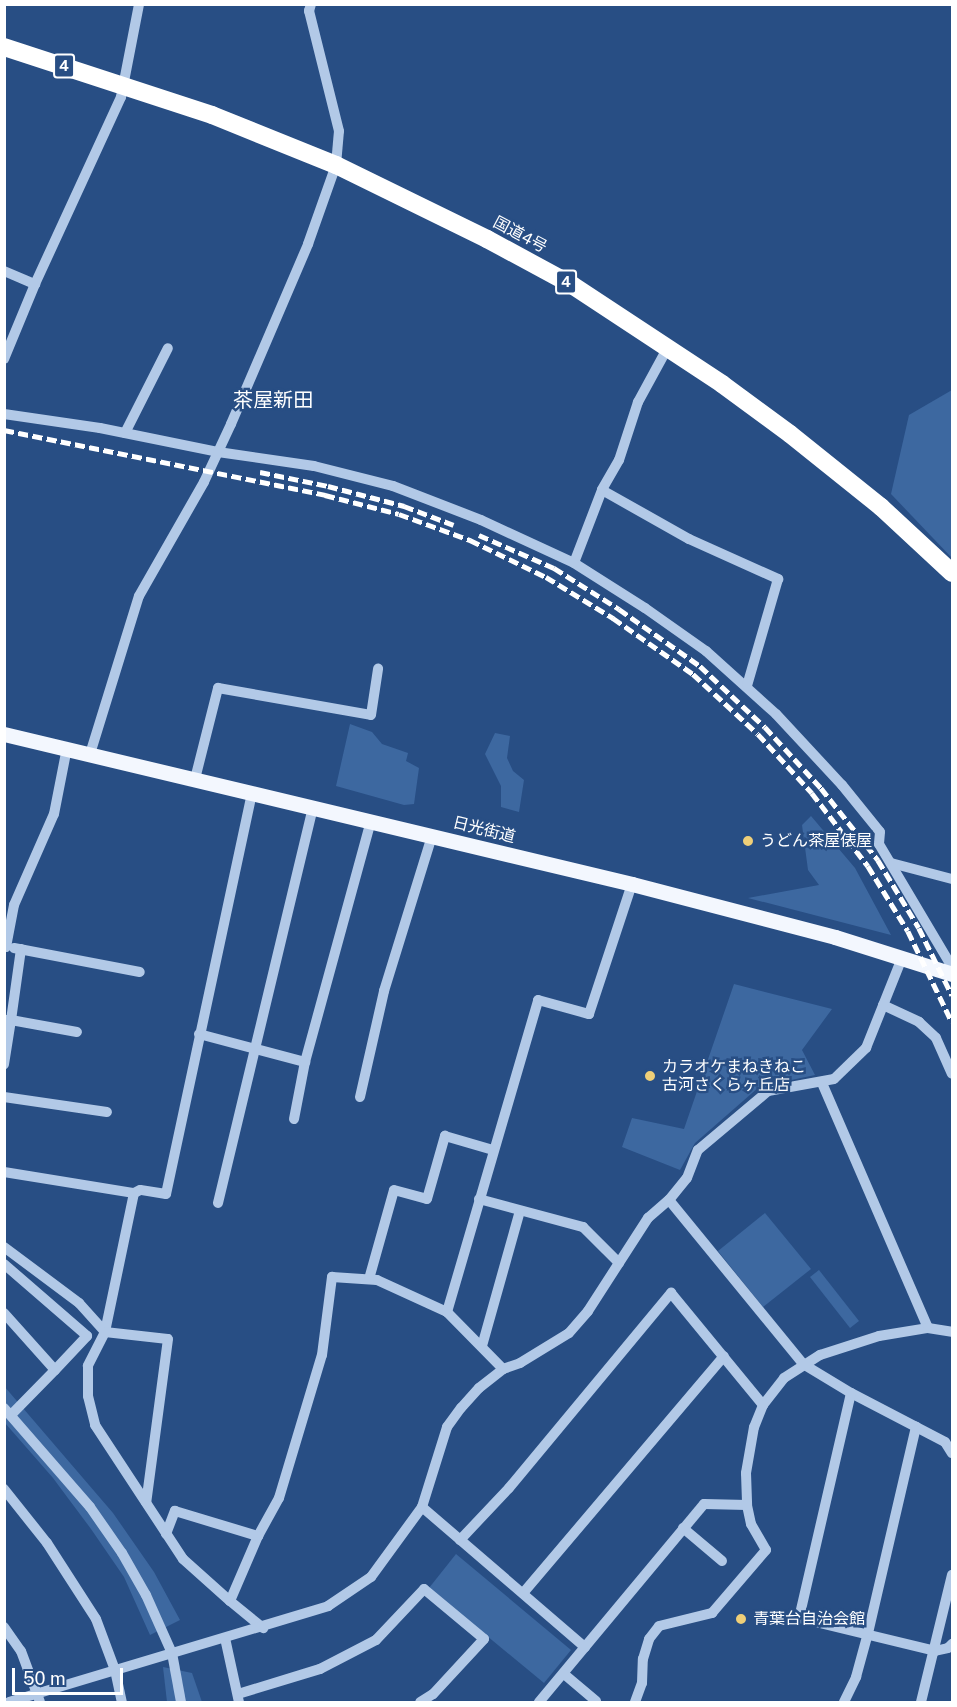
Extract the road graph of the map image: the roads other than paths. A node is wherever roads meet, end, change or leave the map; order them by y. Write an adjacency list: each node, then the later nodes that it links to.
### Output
1 (139, 4): 4 (street)
2 (311, 4): 5 (street)
3 (4, 47): 4 (highway, 国道4号 / 4)
4 (123, 85): 5 (highway, 国道4号 / 4); 7 (street)
5 (336, 165): 8 (highway, 国道4号 / 4); 13 (street)
6 (4, 270): 7 (street)
7 (35, 284): 10 (street)
8 (668, 347): 14 (street); 16 (highway, 国道4号 / 4)
9 (168, 348): 12 (street)
10 (4, 359)
11 (4, 414): 12 (street)
12 (124, 433): 13 (street)
13 (218, 452): 15 (street); 21 (street)
14 (602, 490): 15 (street); 18 (street)
15 (574, 563): 18 (street)
16 (952, 573)
17 (378, 669): 22 (street)
18 (747, 686): 27 (street)
19 (4, 734): 20 (main road, 日光街道)
20 (67, 748): 21 (main road, 日光街道); 30 (street)
21 (90, 754): 22 (main road, 日光街道)
22 (195, 779): 23 (main road, 日光街道)
23 (252, 793): 24 (main road, 日光街道); 39 (street)
24 (313, 808): 25 (main road, 日光街道); 40 (street)
25 (371, 821): 26 (main road, 日光街道); 41 (street)
26 (432, 836): 29 (main road, 日光街道); 46 (street)
27 (891, 863): 28 (street); 33 (street)
28 (952, 879)
29 (632, 884): 32 (main road, 日光街道); 49 (street)
30 (5, 947): 31 (street)
31 (21, 949): 34 (street); 37 (street)
32 (902, 958): 35 (main road, 日光街道); 36 (street)
33 (952, 967)
34 (140, 972)
35 (952, 974)
36 (884, 1005): 43 (street); 44 (street)
37 (8, 1020): 38 (street); 42 (street)
38 (76, 1032)
39 (198, 1034): 40 (street); 51 (street)
40 (254, 1048): 41 (street); 54 (street)
41 (305, 1062): 48 (street)
42 (4, 1064)
43 (952, 1074)
44 (822, 1083): 53 (street); 62 (street)
45 (4, 1096): 47 (street)
46 (360, 1097)
47 (107, 1112)
48 (294, 1119)
49 (493, 1150): 52 (street); 59 (street)
50 (4, 1172): 51 (street)
51 (134, 1193): 63 (street)
52 (479, 1199): 55 (street); 60 (street)
53 (669, 1200): 57 (street); 67 (street)
54 (218, 1203)
55 (520, 1210): 57 (street); 65 (street)
56 (4, 1246): 63 (street)
57 (619, 1263): 68 (street)
58 (7, 1270): 69 (street)
59 (369, 1279): 60 (street); 82 (street)
60 (447, 1312): 65 (street)
61 (4, 1313): 69 (street)
62 (928, 1328): 64 (street); 67 (street)
63 (105, 1332): 77 (street); 77 (street)
64 (952, 1332)
65 (482, 1346): 68 (street)
66 (724, 1356): 71 (street); 83 (street); 86 (street)
67 (803, 1364): 70 (street); 71 (street)
68 (503, 1369): 79 (street)
69 (55, 1370): 72 (street)
70 (851, 1393): 73 (street); 90 (street)
71 (763, 1405): 78 (street)
72 (8, 1411): 95 (street)
73 (916, 1427): 74 (street); 90 (street)
74 (952, 1453)
75 (4, 1489): 76 (street)
76 (9, 1502): 96 (street)
77 (146, 1503): 81 (street)
78 (747, 1505): 80 (street); 106 (street)
79 (422, 1507): 83 (street); 89 (street)
80 (683, 1528): 84 (street); 93 (street)
81 (166, 1534): 82 (street); 87 (street)
82 (258, 1536): 87 (street)
83 (460, 1540): 86 (street)
84 (722, 1561)
85 (952, 1575): 94 (street)
86 (524, 1592): 93 (street)
87 (230, 1601): 89 (street)
88 (4, 1627): 98 (street)
89 (263, 1628): 91 (street)
90 (868, 1633): 94 (street); 107 (street)
91 (225, 1638): 95 (street); 99 (street)
92 (952, 1644): 94 (street)
93 (585, 1647): 97 (street)
94 (935, 1651): 108 (street)
95 (172, 1653): 96 (street); 103 (street)
96 (115, 1670): 98 (street); 102 (street)
97 (564, 1674): 100 (street); 105 (street)
98 (39, 1698): 101 (street)
99 (239, 1698): 104 (street)
100 (596, 1701)
101 (9, 1702)
102 (122, 1702)
103 (181, 1702)
104 (420, 1702)
105 (539, 1702)
106 (635, 1702)
107 (844, 1702)
108 (921, 1702)

